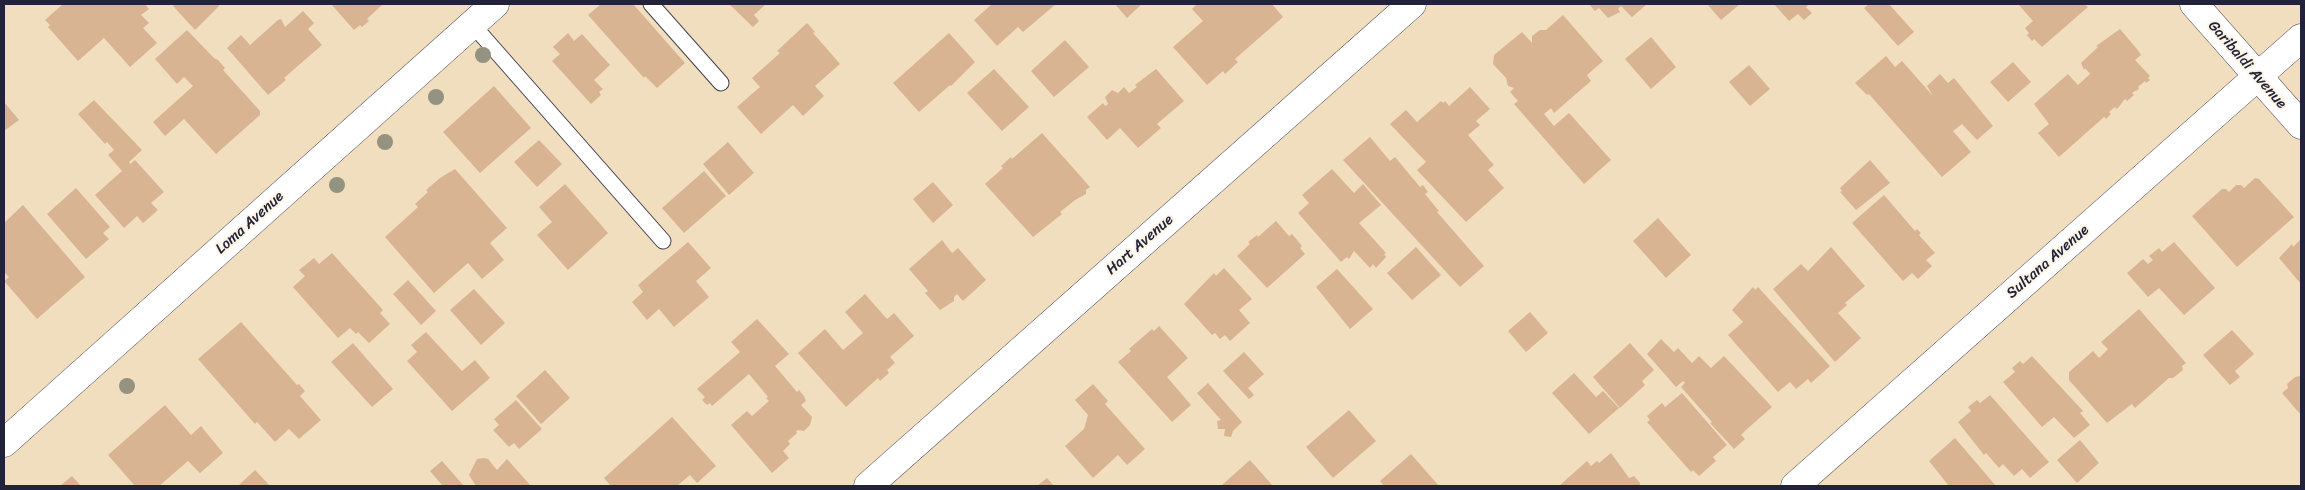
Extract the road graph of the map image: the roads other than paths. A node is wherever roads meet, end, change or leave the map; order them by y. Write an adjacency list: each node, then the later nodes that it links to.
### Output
1 (495, 4): 5 (street, Loma Avenue)
2 (650, 4): 8 (lane)
3 (1412, 4): 12 (street, Hart Avenue)
4 (2194, 4): 7 (street, Garibaldi Avenue)
5 (472, 24): 10 (lane); 11 (street, Loma Avenue)
6 (2301, 38): 7 (street, Sultana Avenue)
7 (2258, 76): 9 (street, Garibaldi Avenue); 13 (street, Sultana Avenue)
8 (721, 83)
9 (2301, 125)
10 (663, 241)
11 (4, 443)
12 (868, 486)
13 (1795, 486)

